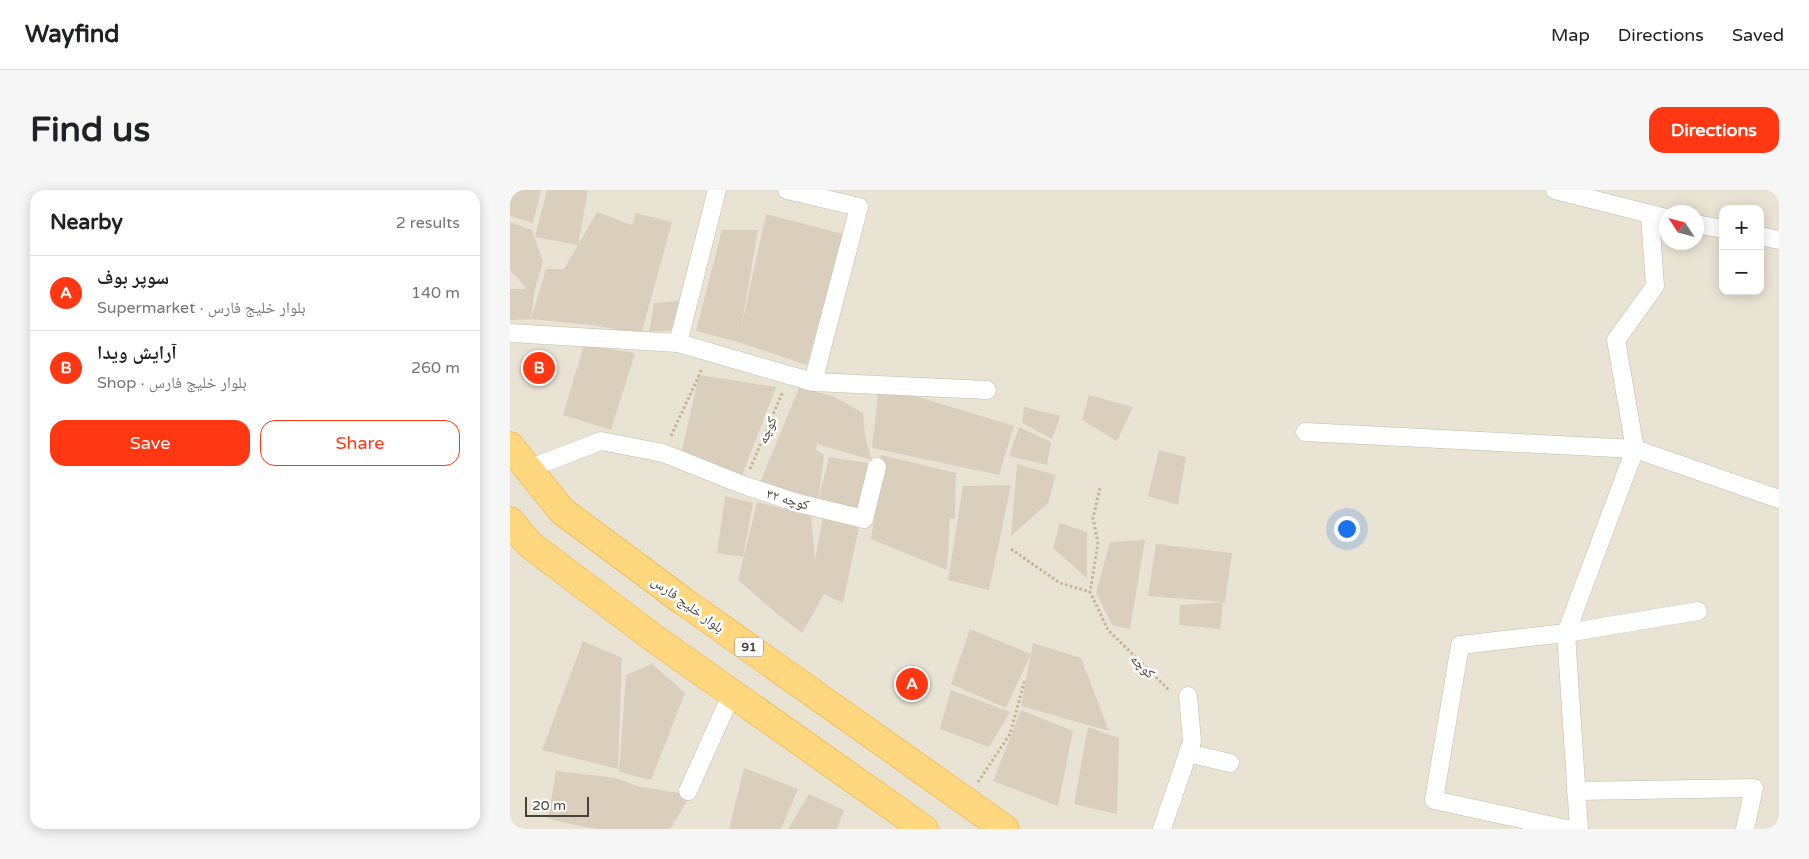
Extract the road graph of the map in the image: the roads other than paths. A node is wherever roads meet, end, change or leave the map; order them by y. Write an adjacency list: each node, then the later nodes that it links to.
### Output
1 (717, 190): 10 (street)
2 (786, 190): 11 (street)
3 (1555, 190): 4 (street)
4 (1658, 217): 15 (street)
5 (1704, 225): 6 (street)
6 (1719, 228)
7 (1764, 237): 8 (street)
8 (1779, 240)
9 (510, 333): 10 (street)
10 (678, 343): 11 (street)
11 (813, 382): 12 (street)
12 (987, 390)
13 (1305, 432): 15 (street)
14 (510, 446): 17 (highway, بلوار خلیج فارس / 91)
15 (1635, 449): 18 (street); 21 (street)
16 (877, 467): 17 (street, کوچه ۳۲)
17 (528, 469): 29 (highway, بلوار خلیج فارس / 91)
18 (1779, 499)
19 (510, 521): 22 (highway)
20 (1698, 611): 21 (street)
21 (1566, 634): 27 (street); 31 (street)
22 (732, 693): 26 (street); 28 (highway)
23 (1179, 694): 24 (street)
24 (1188, 753): 25 (street); 30 (street)
25 (1230, 763)
26 (688, 791)
27 (1576, 792): 32 (street); 33 (street)
28 (924, 829)
29 (1005, 829)
30 (1162, 829)
31 (1568, 829)
32 (1579, 829)
33 (1745, 829)

